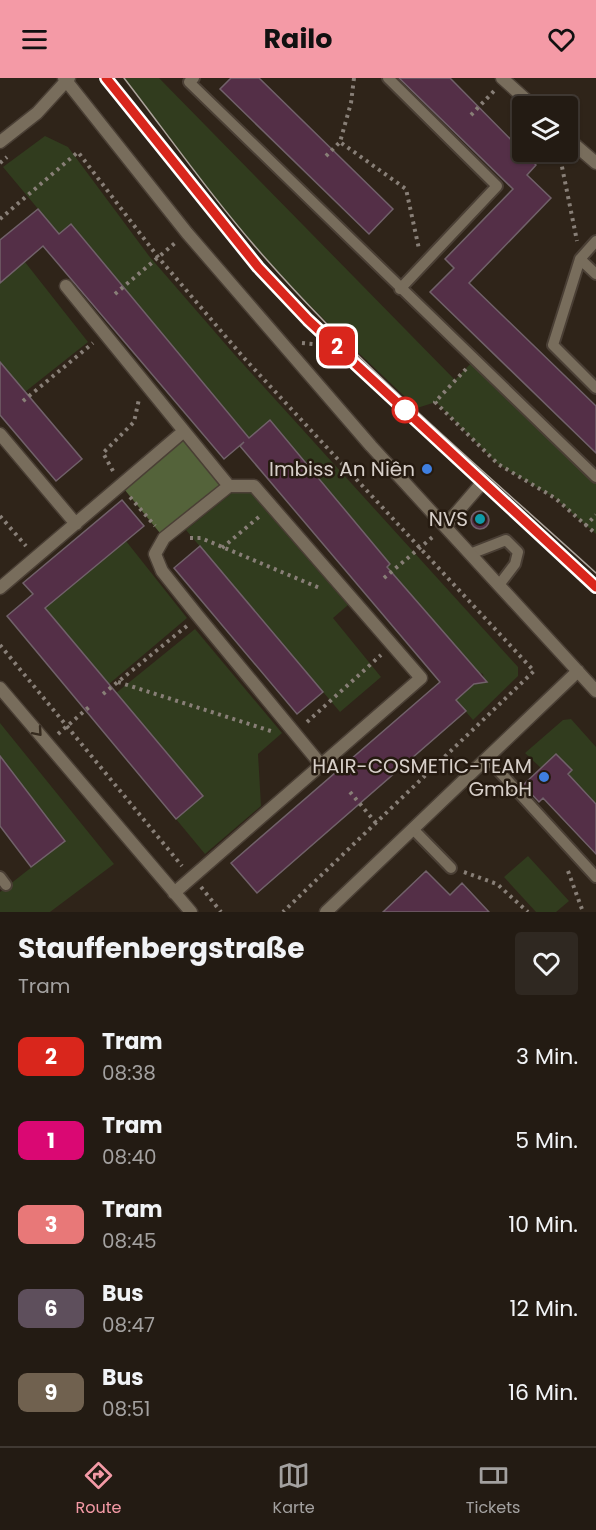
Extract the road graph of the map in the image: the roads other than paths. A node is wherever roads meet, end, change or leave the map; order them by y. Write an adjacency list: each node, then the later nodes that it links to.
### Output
1 (194, 78): 13 (lane)
2 (388, 78): 13 (lane)
3 (66, 79): 6 (street); 21 (street)
4 (503, 79): 5 (street)
5 (521, 96)
6 (0, 142)
7 (578, 147): 8 (street)
8 (596, 163)
9 (596, 241): 10 (lane)
10 (580, 259): 11 (lane); 14 (lane)
11 (596, 274)
12 (66, 286): 15 (street)
13 (400, 289): 17 (lane)
14 (596, 388)
15 (184, 431): 19 (street); 20 (street)
16 (0, 434): 20 (street)
17 (596, 477)
18 (482, 483): 21 (street)
19 (229, 486): 29 (street); 29 (street)
20 (76, 524): 24 (street)
21 (445, 526): 22 (street)
22 (470, 554): 23 (street); 23 (lane)
23 (499, 585): 25 (street)
24 (0, 588)
25 (578, 671): 27 (street); 28 (street)
26 (0, 688): 33 (street, one-way to 33)
27 (596, 691)
28 (487, 758): 30 (street); 32 (lane)
29 (322, 766): 33 (street)
30 (413, 829): 31 (lane); 35 (street)
31 (452, 868)
32 (596, 877)
33 (174, 893): 34 (street)
34 (191, 912)
35 (327, 912)

